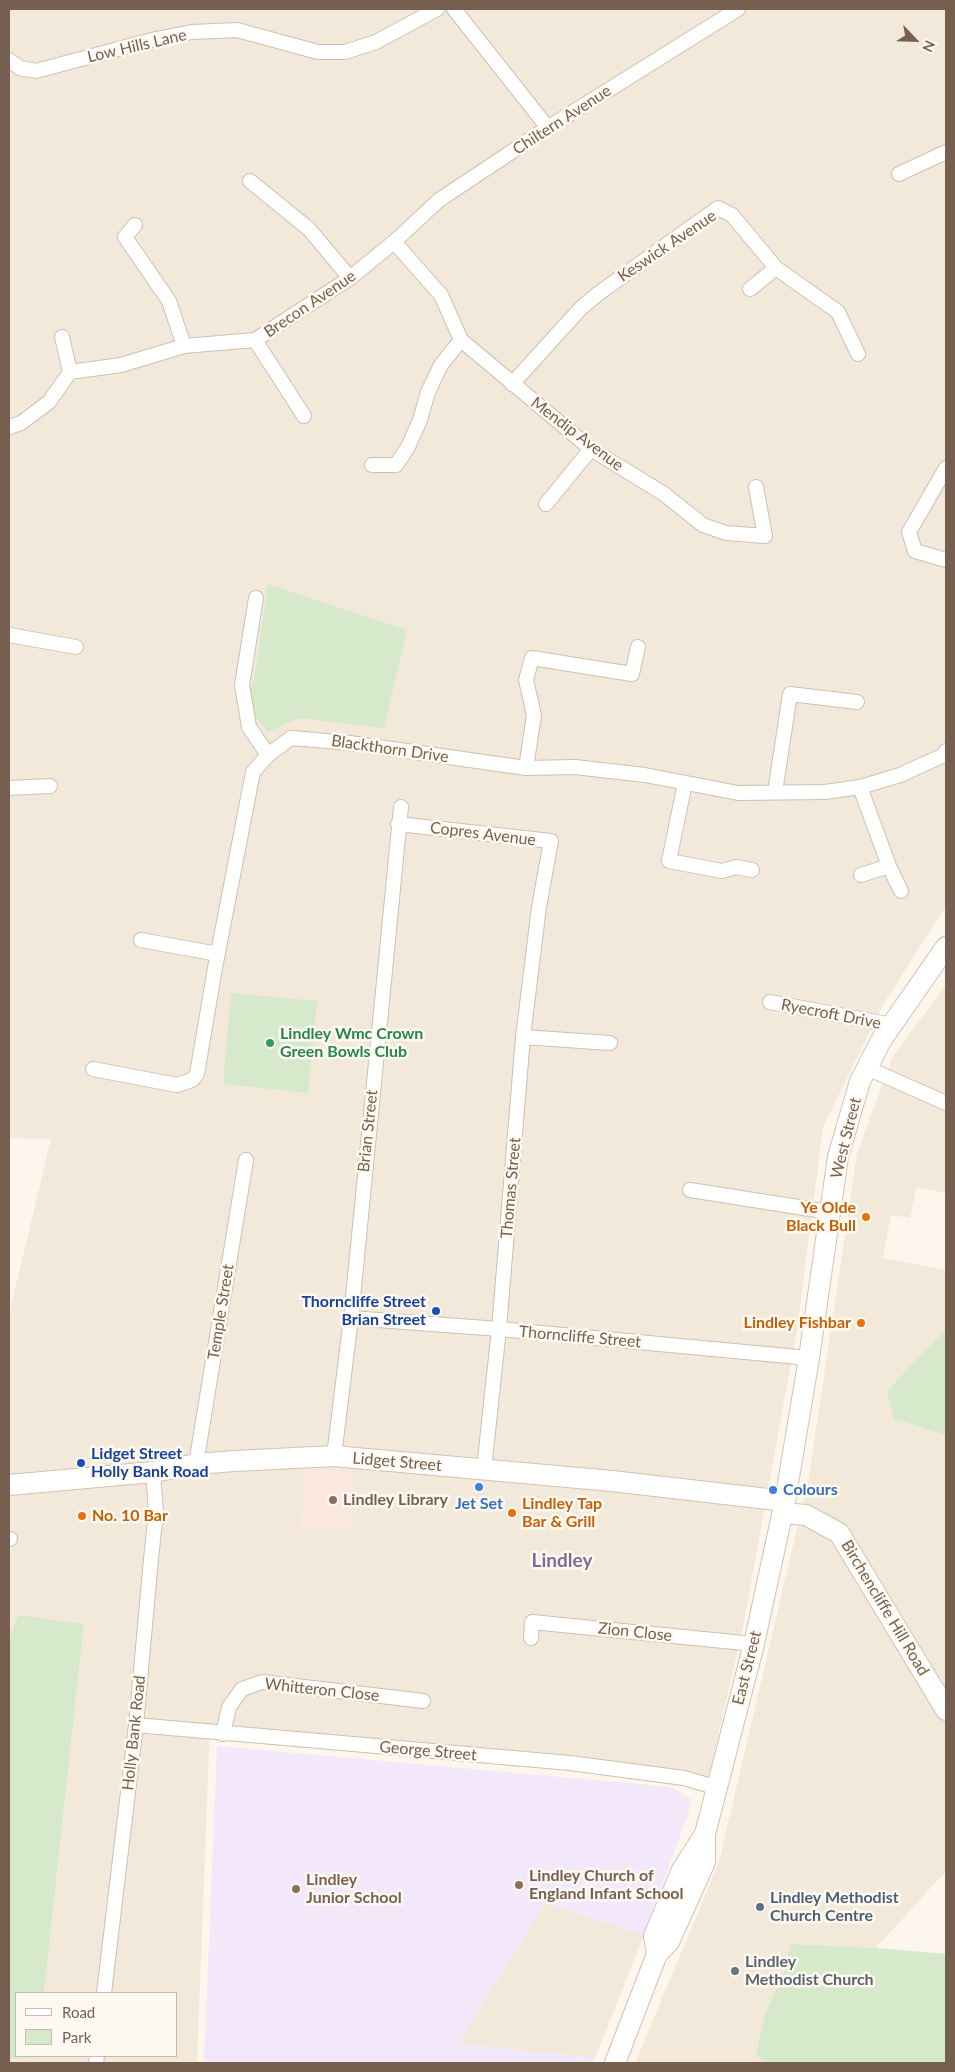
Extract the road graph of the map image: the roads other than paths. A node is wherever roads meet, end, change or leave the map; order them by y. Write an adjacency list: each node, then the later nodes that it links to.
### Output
1 (437, 9): 4 (street, Low Hills Lane)
2 (454, 9): 5 (street)
3 (738, 9): 5 (street, Chiltern Avenue)
4 (9, 60)
5 (548, 128): 10 (street, Chiltern Avenue)
6 (946, 152): 7 (street)
7 (898, 174)
8 (250, 182): 12 (street)
9 (135, 225): 17 (street)
10 (394, 242): 12 (street, Brecon Avenue); 16 (street, Mendip Avenue)
11 (776, 268): 13 (street); 18 (street, Keswick Avenue); 20 (street, Keswick Avenue)
12 (350, 278): 15 (street, Brecon Avenue)
13 (750, 289)
14 (62, 337): 19 (street)
15 (255, 340): 17 (street, Brecon Avenue); 21 (street)
16 (461, 340): 20 (street, Mendip Avenue); 24 (street)
17 (184, 346): 19 (street, Brecon Avenue)
18 (858, 354)
19 (70, 372): 22 (street)
20 (512, 384): 23 (street, Mendip Avenue)
21 (304, 416)
22 (9, 428)
23 (592, 449): 26 (street, Mendip Avenue); 27 (street)
24 (372, 465)
25 (946, 468): 28 (street)
26 (756, 487)
27 (546, 504)
28 (946, 560)
29 (256, 598): 35 (street)
30 (9, 635): 31 (street)
31 (76, 647)
32 (638, 647): 36 (street)
33 (857, 702): 41 (street)
34 (946, 751): 39 (street, Blackthorn Drive)
35 (268, 755): 36 (street, Blackthorn Drive); 51 (street, Blackthorn Drive)
36 (526, 768): 37 (street, Blackthorn Drive)
37 (685, 783): 41 (street, Blackthorn Drive); 46 (street)
38 (50, 786): 40 (street)
39 (860, 787): 41 (street, Blackthorn Drive); 45 (street)
40 (9, 788)
41 (775, 792)
42 (400, 807): 43 (street, Brian Street)
43 (398, 824): 44 (street, Copres Avenue); 62 (street, Brian Street)
44 (547, 858): 54 (street, Thomas Street)
45 (890, 866): 47 (street); 48 (street)
46 (752, 870)
47 (861, 875)
48 (901, 891)
49 (141, 940): 51 (street)
50 (946, 947): 53 (street, West Street)
51 (218, 954): 57 (street, Blackthorn Drive)
52 (770, 1002): 53 (street, Ryecroft Drive)
53 (892, 1025): 56 (street, West Street)
54 (523, 1037): 55 (street); 63 (street, Thomas Street)
55 (610, 1043)
56 (867, 1068): 58 (street); 61 (street, West Street)
57 (93, 1070)
58 (946, 1103)
59 (246, 1160): 66 (street, Temple Street)
60 (690, 1190): 61 (street)
61 (830, 1212): 64 (street, West Street)
62 (351, 1318): 63 (street, Thorncliffe Street); 65 (street, Brian Street)
63 (499, 1329): 64 (street, Thorncliffe Street); 67 (street, Thomas Street)
64 (809, 1358): 70 (street, West Street)
65 (334, 1456): 66 (street, Lidget Street); 67 (street, Lidget Street)
66 (196, 1464): 68 (street, Lidget Street)
67 (484, 1470): 70 (street, Lidget Street)
68 (153, 1472): 69 (street, Lidget Street); 75 (street, Holly Bank Road)
69 (9, 1485)
70 (784, 1507): 72 (street, East Street); 74 (street, Birchencliffe Hill Road)
71 (531, 1638): 72 (street, Zion Close)
72 (754, 1644): 77 (street, East Street)
73 (423, 1701): 76 (street, Whitteron Close)
74 (946, 1710)
75 (136, 1725): 76 (street, George Street); 78 (street, Holly Bank Road)
76 (223, 1734): 77 (street, George Street)
77 (718, 1788): 79 (street, East Street)
78 (104, 1992)
79 (615, 2063)

